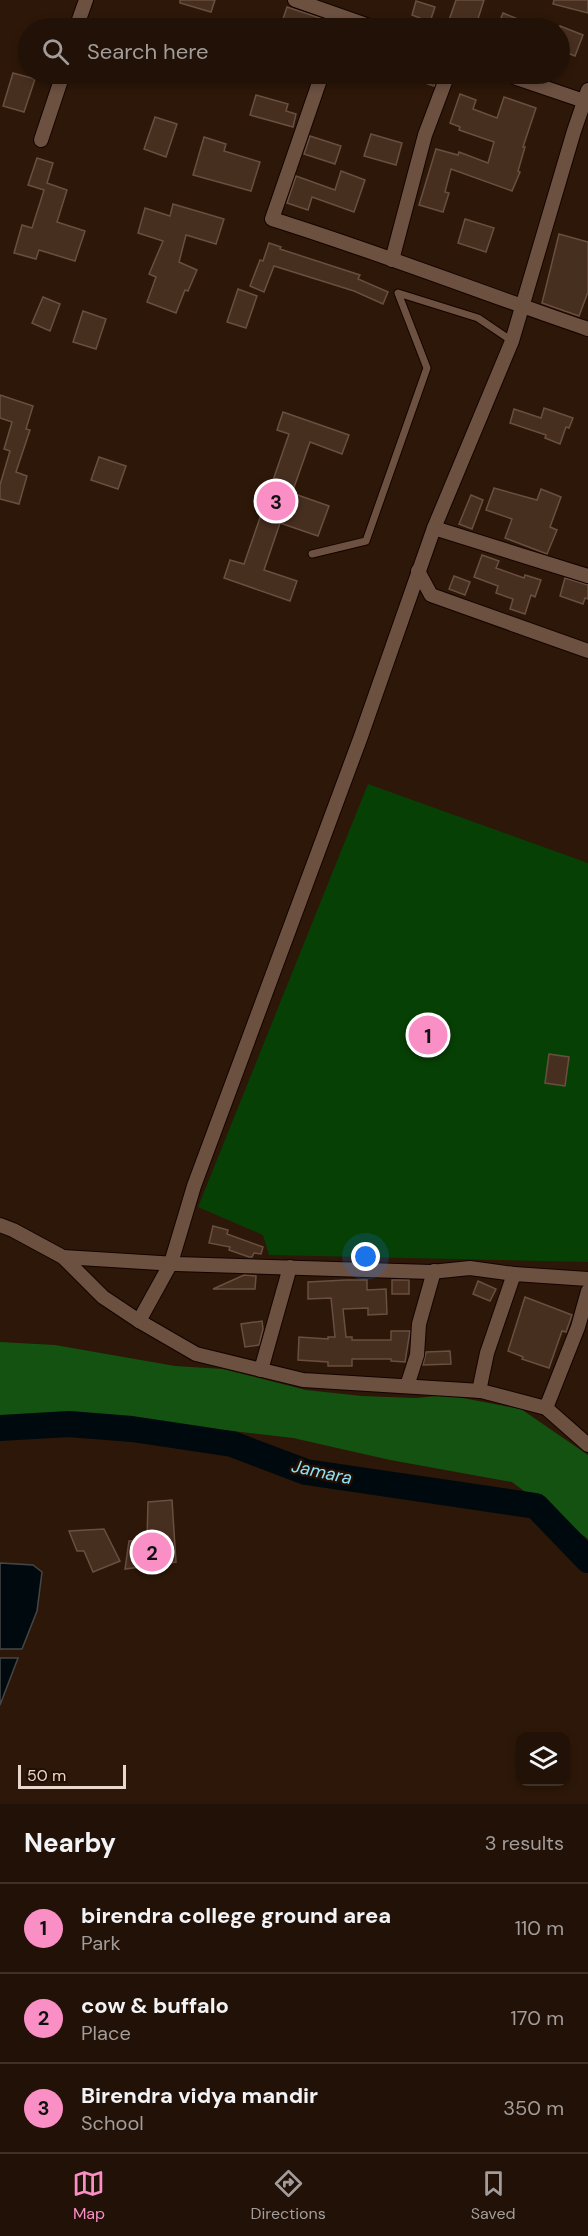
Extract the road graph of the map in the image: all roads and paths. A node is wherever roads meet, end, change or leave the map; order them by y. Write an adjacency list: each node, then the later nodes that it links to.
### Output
1 (86, 0): 3 (street)
2 (295, 0): 4 (street)
3 (80, 18)
4 (330, 18)
5 (60, 84): 12 (street)
6 (319, 84): 13 (street)
7 (444, 84): 13 (street)
8 (544, 84): 9 (street)
9 (586, 95): 10 (street)
10 (574, 131): 11 (street); 14 (street)
11 (588, 136)
12 (41, 141)
13 (392, 260): 14 (street)
14 (523, 307): 15 (street); 16 (street)
15 (588, 329)
16 (512, 341): 17 (street); 18 (lane)
17 (434, 528): 19 (street); 20 (street)
18 (312, 554)
19 (418, 571): 21 (street); 24 (street)
20 (588, 576)
21 (588, 651)
22 (0, 1226): 23 (street)
23 (63, 1257): 24 (street); 30 (street)
24 (171, 1263): 25 (street); 30 (street)
25 (290, 1267): 26 (street); 32 (street)
26 (434, 1271): 27 (street); 33 (street)
27 (514, 1274): 28 (street); 34 (street)
28 (588, 1279)
29 (588, 1291): 31 (street)
30 (139, 1321): 32 (street)
31 (583, 1329): 35 (street)
32 (261, 1370): 33 (street)
33 (407, 1386): 34 (street)
34 (479, 1391): 35 (street)
35 (546, 1408): 36 (street)
36 (588, 1445)

